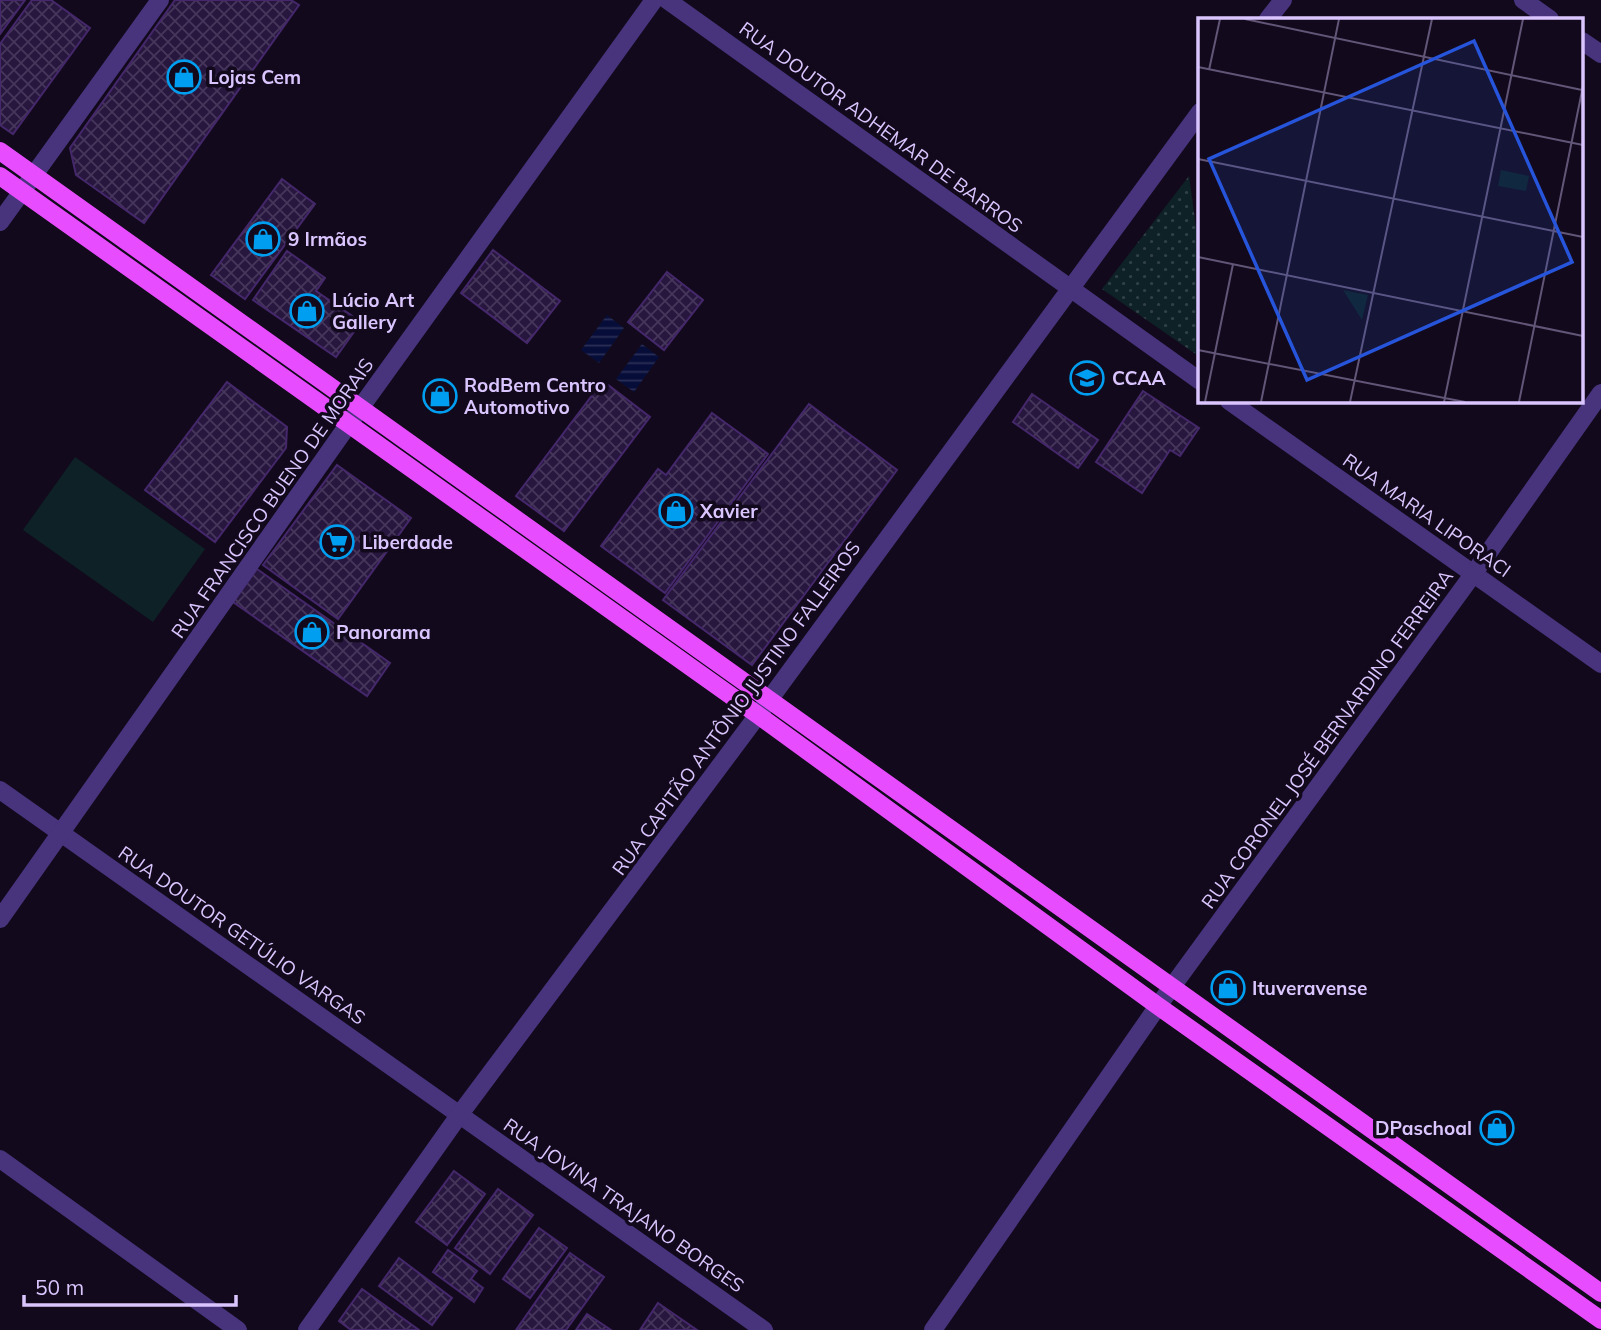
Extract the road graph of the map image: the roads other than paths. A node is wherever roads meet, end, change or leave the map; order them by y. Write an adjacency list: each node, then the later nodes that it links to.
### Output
1 (160, 0): 12 (street)
2 (654, 0): 20 (street, RUA FRANCISCO BUENO DE MORAIS)
3 (667, 0): 16 (street, RUA DOUTOR ADHEMAR DE BARROS)
4 (1283, 0): 6 (street)
5 (1522, 0): 7 (street)
6 (1269, 18)
7 (1549, 18)
8 (1584, 42): 9 (street)
9 (1601, 54)
10 (1198, 115): 16 (street, RUA CAPITÃO ANTÔNIO JUSTINO FALLEIROS)
11 (0, 151): 12 (main road)
12 (33, 175): 14 (street); 20 (main road)
13 (0, 176): 14 (main road)
14 (21, 191): 15 (street); 21 (main road)
15 (0, 222)
16 (1070, 289): 17 (street); 24 (street, RUA CAPITÃO ANTÔNIO JUSTINO FALLEIROS)
17 (1198, 379)
18 (1601, 393): 22 (street, RUA CORONEL JOSÉ BERNARDINO FERREIRA)
19 (1230, 402): 22 (street, RUA MARIA LIPORACI)
20 (360, 407): 21 (street, RUA FRANCISCO BUENO DE MORAIS); 24 (main road)
21 (348, 425): 25 (main road); 27 (street, RUA FRANCISCO BUENO DE MORAIS)
22 (1474, 573): 23 (street, RUA MARIA LIPORACI); 29 (street, RUA CORONEL JOSÉ BERNARDINO FERREIRA)
23 (1601, 664)
24 (770, 698): 25 (street, RUA CAPITÃO ANTÔNIO JUSTINO FALLEIROS); 29 (main road)
25 (758, 715): 30 (main road); 31 (street, RUA CAPITÃO ANTÔNIO JUSTINO FALLEIROS)
26 (0, 790): 27 (street, RUA DOUTOR GETÚLIO VARGAS)
27 (62, 833): 28 (street, RUA FRANCISCO BUENO DE MORAIS); 31 (street, RUA DOUTOR GETÚLIO VARGAS)
28 (0, 919)
29 (1171, 988): 30 (street, RUA CORONEL JOSÉ BERNARDINO FERREIRA); 33 (main road)
30 (1158, 1006): 34 (main road); 38 (street, RUA CORONEL JOSÉ BERNARDINO FERREIRA)
31 (460, 1114): 36 (street, RUA CAPITÃO ANTÔNIO JUSTINO FALLEIROS); 37 (street, RUA JOVINA TRAJANO BORGES)
32 (0, 1159): 35 (street)
33 (1601, 1293)
34 (1601, 1320)
35 (238, 1330)
36 (307, 1330)
37 (764, 1330)
38 (933, 1330)

